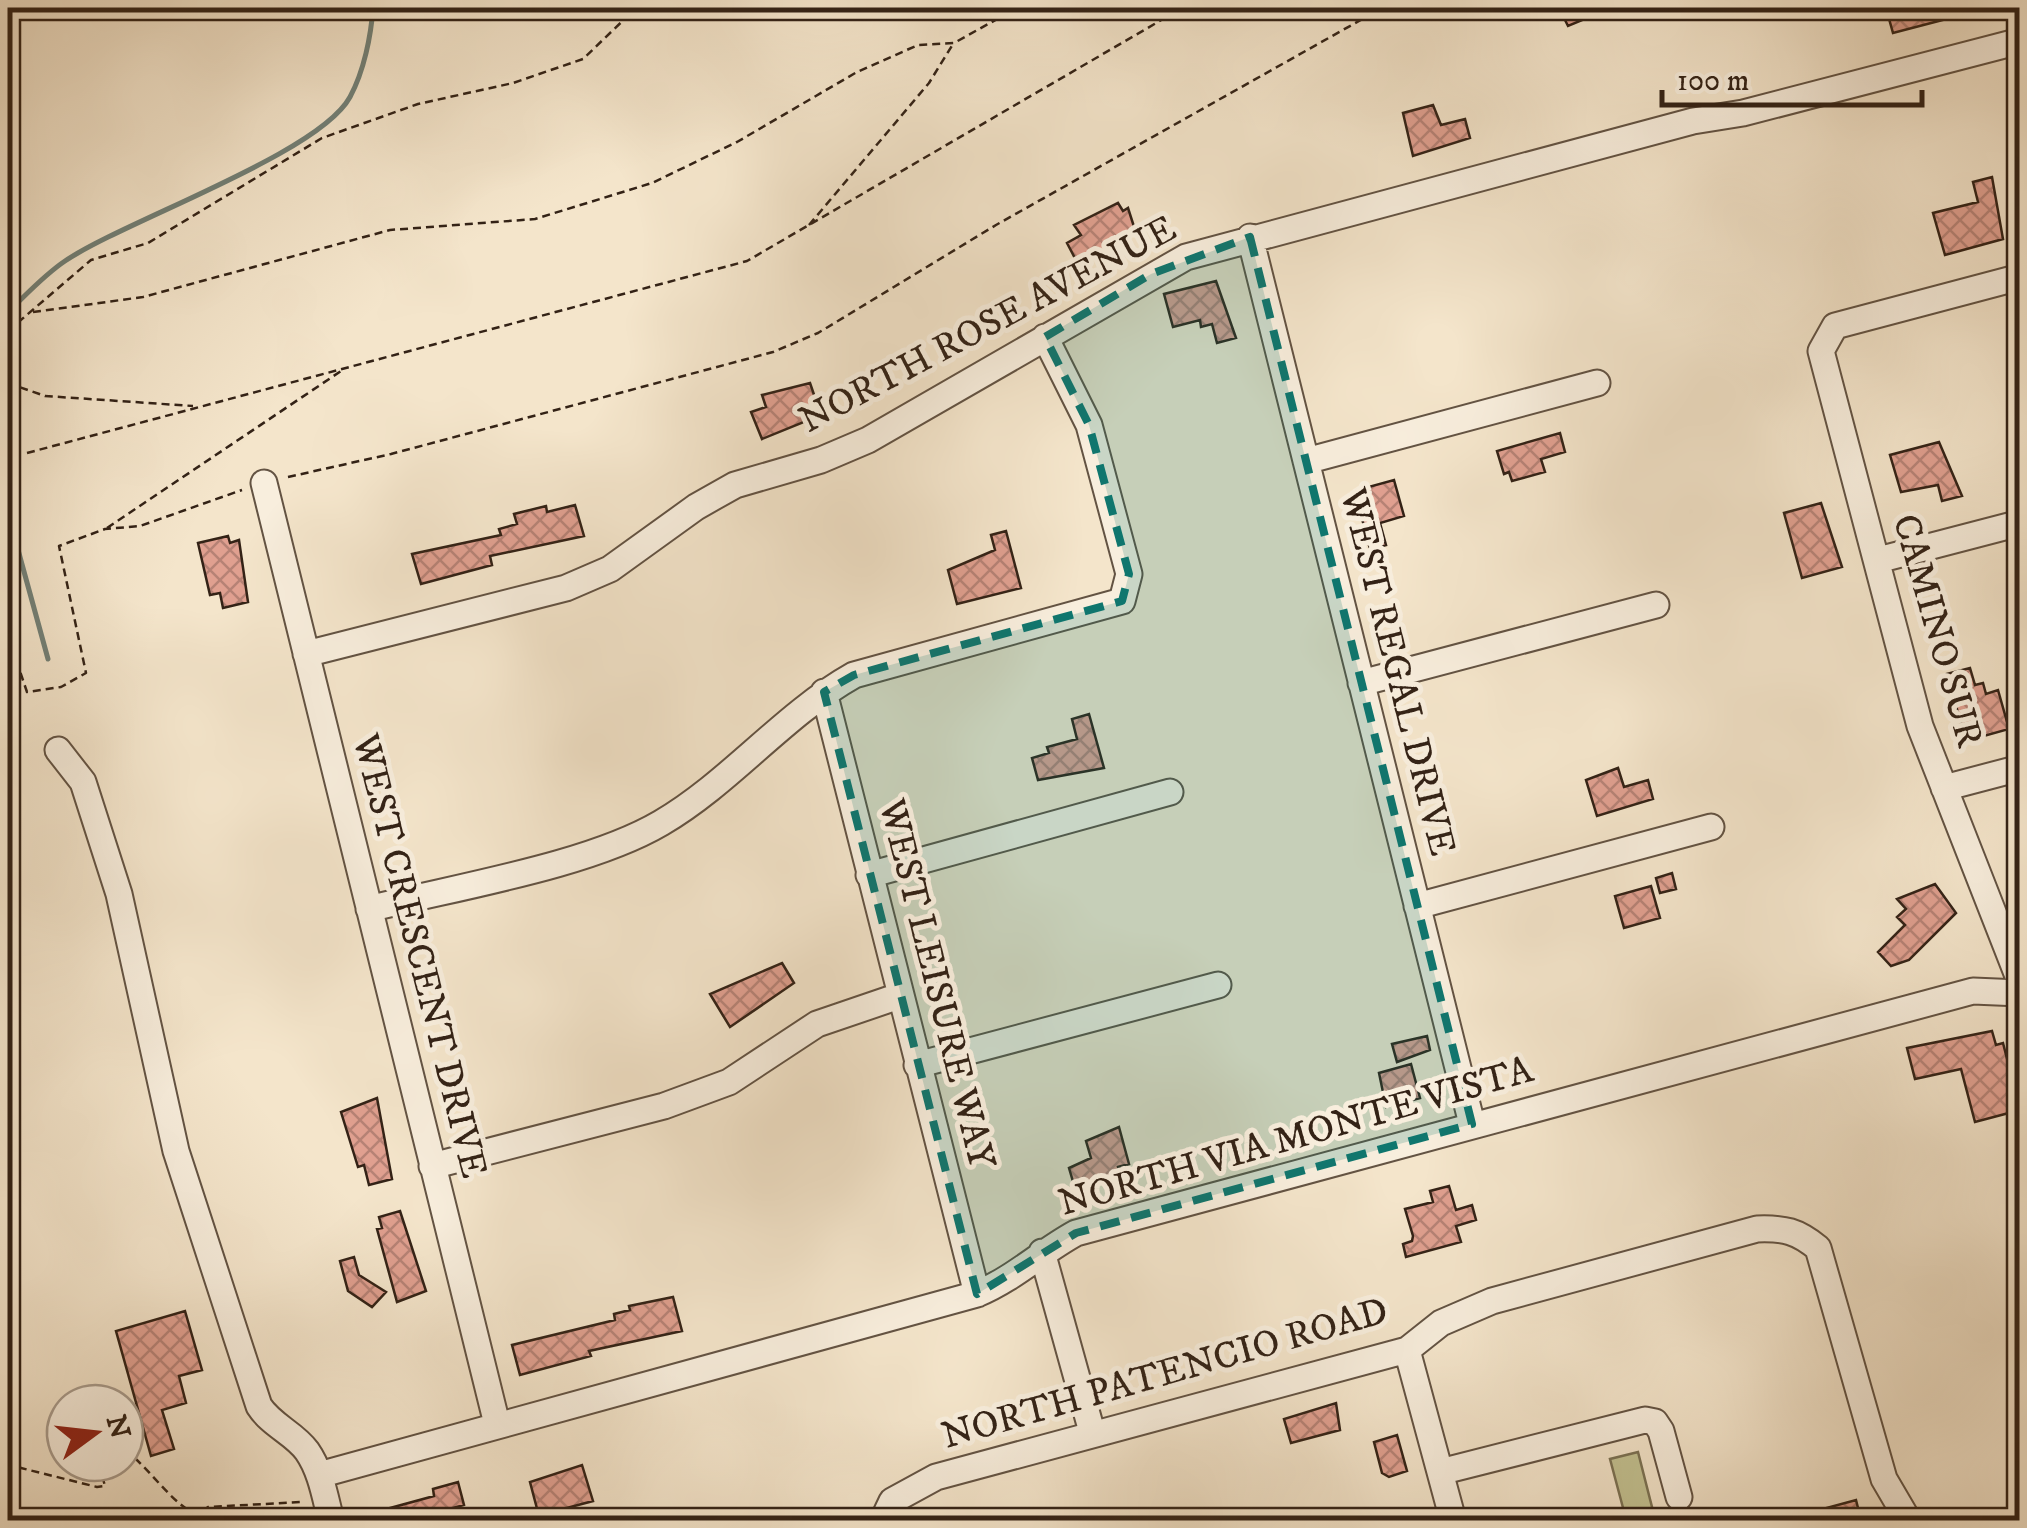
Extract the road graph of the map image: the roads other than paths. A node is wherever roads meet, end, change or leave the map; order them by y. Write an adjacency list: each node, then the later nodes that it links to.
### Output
1 (2020, 41): 2 (street, NORTH ROSE AVENUE)
2 (1250, 238): 4 (street, NORTH ROSE AVENUE); 6 (street, WEST REGAL DRIVE)
3 (2020, 278): 9 (street, CAMINO SUR)
4 (1045, 337): 11 (street, NORTH ROSE AVENUE); 13 (street)
5 (1597, 383): 6 (street)
6 (1306, 462): 12 (street, WEST REGAL DRIVE)
7 (267, 495): 11 (street, WEST CRESCENT DRIVE)
8 (2020, 522): 9 (street)
9 (1878, 560): 16 (street, CAMINO SUR)
10 (1656, 605): 12 (street)
11 (306, 654): 21 (street, WEST CRESCENT DRIVE)
12 (1361, 683): 20 (street, WEST REGAL DRIVE)
13 (824, 692): 19 (street, WEST LEISURE WAY); 21 (street)
14 (58, 750): 35 (street)
15 (2020, 768): 16 (street)
16 (1944, 788): 22 (street, CAMINO SUR)
17 (1170, 792): 19 (street)
18 (1711, 827): 20 (street)
19 (869, 875): 25 (street, WEST LEISURE WAY)
20 (1417, 906): 27 (street, WEST REGAL DRIVE)
21 (369, 909): 28 (street, WEST CRESCENT DRIVE)
22 (2020, 981)
23 (1218, 985): 26 (street)
24 (2020, 993): 27 (street, NORTH VIA MONTE VISTA)
25 (900, 996): 26 (street, WEST LEISURE WAY); 28 (street)
26 (917, 1065): 30 (street, WEST LEISURE WAY)
27 (1472, 1124): 29 (street, NORTH VIA MONTE VISTA)
28 (432, 1166): 32 (street, WEST CRESCENT DRIVE)
29 (1042, 1252): 30 (street, NORTH VIA MONTE VISTA); 33 (street)
30 (978, 1294): 32 (street, NORTH VIA MONTE VISTA)
31 (1406, 1350): 33 (street, NORTH PATENCIO ROAD); 34 (street); 40 (street, NORTH PATENCIO ROAD)
32 (496, 1424): 35 (street, NORTH VIA MONTE VISTA)
33 (1092, 1432): 38 (street, NORTH PATENCIO ROAD)
34 (1440, 1472): 36 (street); 39 (street)
35 (321, 1483): 37 (street)
36 (1679, 1498)
37 (331, 1520)
38 (883, 1520)
39 (1453, 1520)
40 (1908, 1520)

